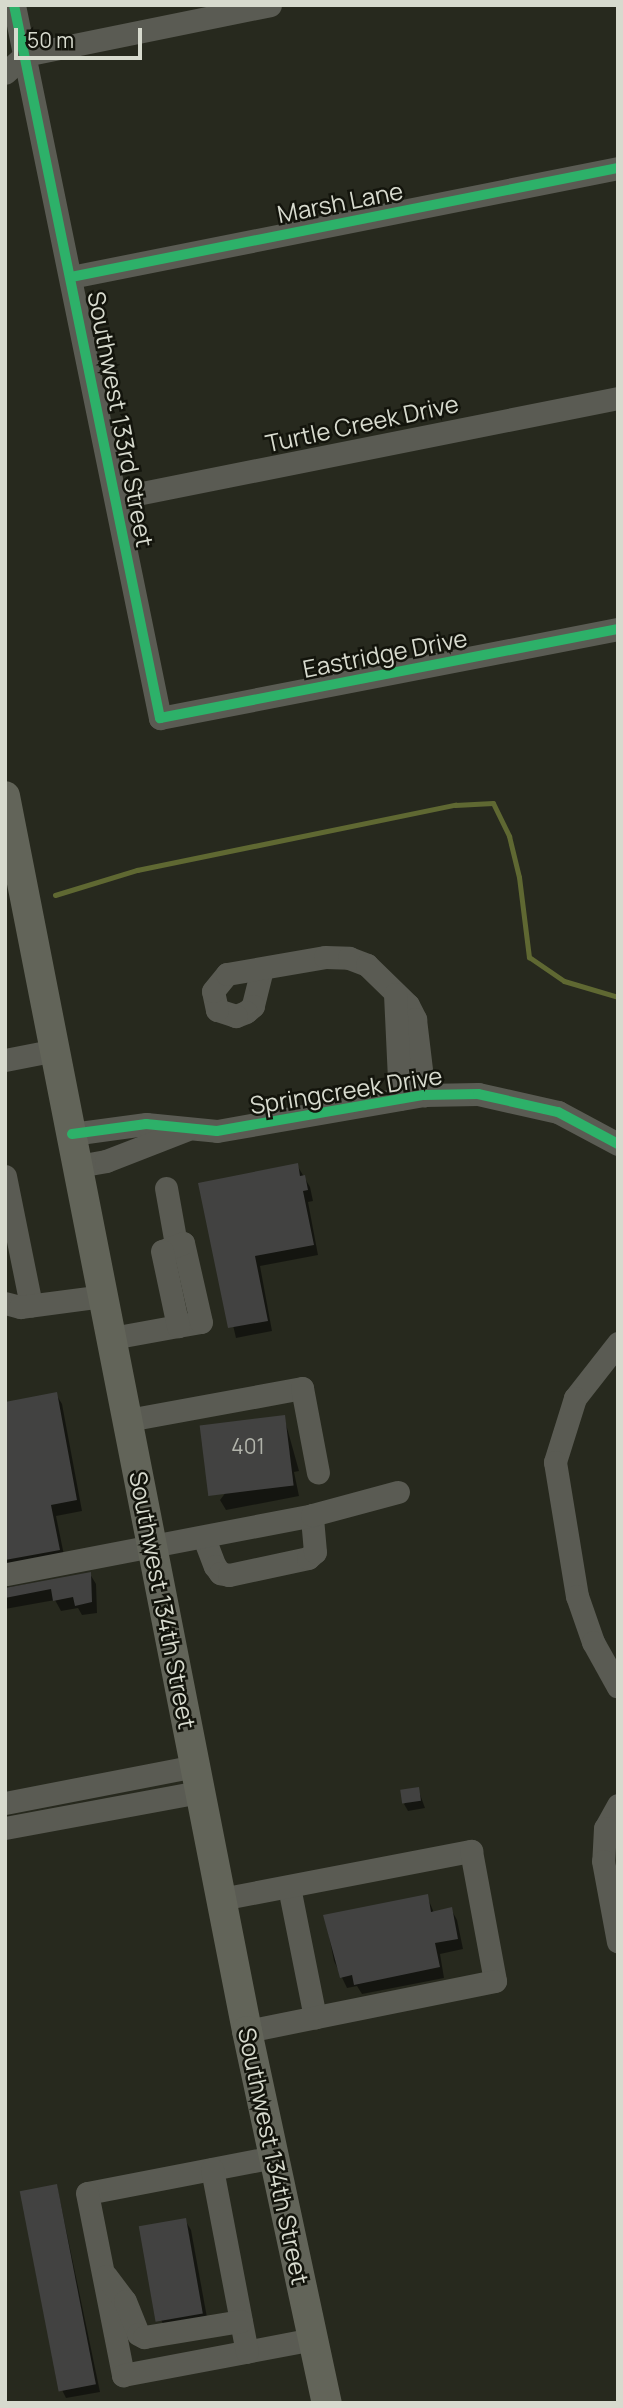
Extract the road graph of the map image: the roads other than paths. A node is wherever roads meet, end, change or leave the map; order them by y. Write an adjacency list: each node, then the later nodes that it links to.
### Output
1 (13, 5): 3 (street, Southwest 133rd Street)
2 (271, 5): 3 (street)
3 (15, 51): 4 (street); 6 (street, Southwest 133rd Street)
4 (5, 73)
5 (618, 168): 6 (street, Marsh Lane)
6 (71, 277): 8 (street, Southwest 133rd Street)
7 (618, 398): 8 (street, Turtle Creek Drive)
8 (117, 498): 10 (street, Southwest 133rd Street)
9 (618, 629): 10 (street, Eastridge Drive)
10 (160, 718)
11 (5, 796): 14 (main road, Southwest 134th Street)
12 (262, 970): 13 (street)
13 (395, 994): 16 (street); 17 (street)
14 (55, 1050): 15 (street); 19 (main road, Southwest 134th Street)
15 (5, 1060)
16 (424, 1095): 17 (street, Springcreek Drive); 20 (street, Springcreek Drive)
17 (400, 1099): 18 (street, Springcreek Drive)
18 (186, 1130): 19 (street, Springcreek Drive); 21 (street, Springcreek Drive)
19 (72, 1134): 21 (main road, Southwest 134th Street)
20 (618, 1144)
21 (78, 1166): 24 (main road, Southwest 134th Street)
22 (5, 1176): 26 (street)
23 (166, 1188): 27 (street)
24 (104, 1296): 26 (street); 27 (main road, Southwest 134th Street)
25 (5, 1303): 26 (street)
26 (31, 1305)
27 (112, 1338): 29 (main road, Southwest 134th Street)
28 (618, 1343): 36 (street)
29 (128, 1420): 30 (street); 34 (main road, Southwest 134th Street)
30 (318, 1473)
31 (398, 1492): 32 (street)
32 (312, 1516): 33 (street); 33 (street)
33 (204, 1538): 34 (street)
34 (152, 1547): 35 (street); 37 (main road, Southwest 134th Street)
35 (7, 1574)
36 (618, 1687)
37 (197, 1779): 38 (street); 40 (street); 42 (main road, Southwest 134th Street)
38 (5, 1803)
39 (618, 1805): 43 (street)
40 (5, 1828)
41 (289, 1887): 42 (street); 44 (street); 44 (street)
42 (221, 1899): 45 (main road, Southwest 134th Street)
43 (618, 1942)
44 (315, 2017): 45 (street)
45 (247, 2031): 46 (main road, Southwest 134th Street)
46 (274, 2157): 47 (street); 50 (main road, Southwest 134th Street)
47 (212, 2169): 48 (street); 49 (street)
48 (102, 2270): 49 (street); 51 (street)
49 (241, 2321): 51 (street)
50 (313, 2339): 51 (street); 52 (main road, Southwest 134th Street)
51 (247, 2352)
52 (327, 2403)

